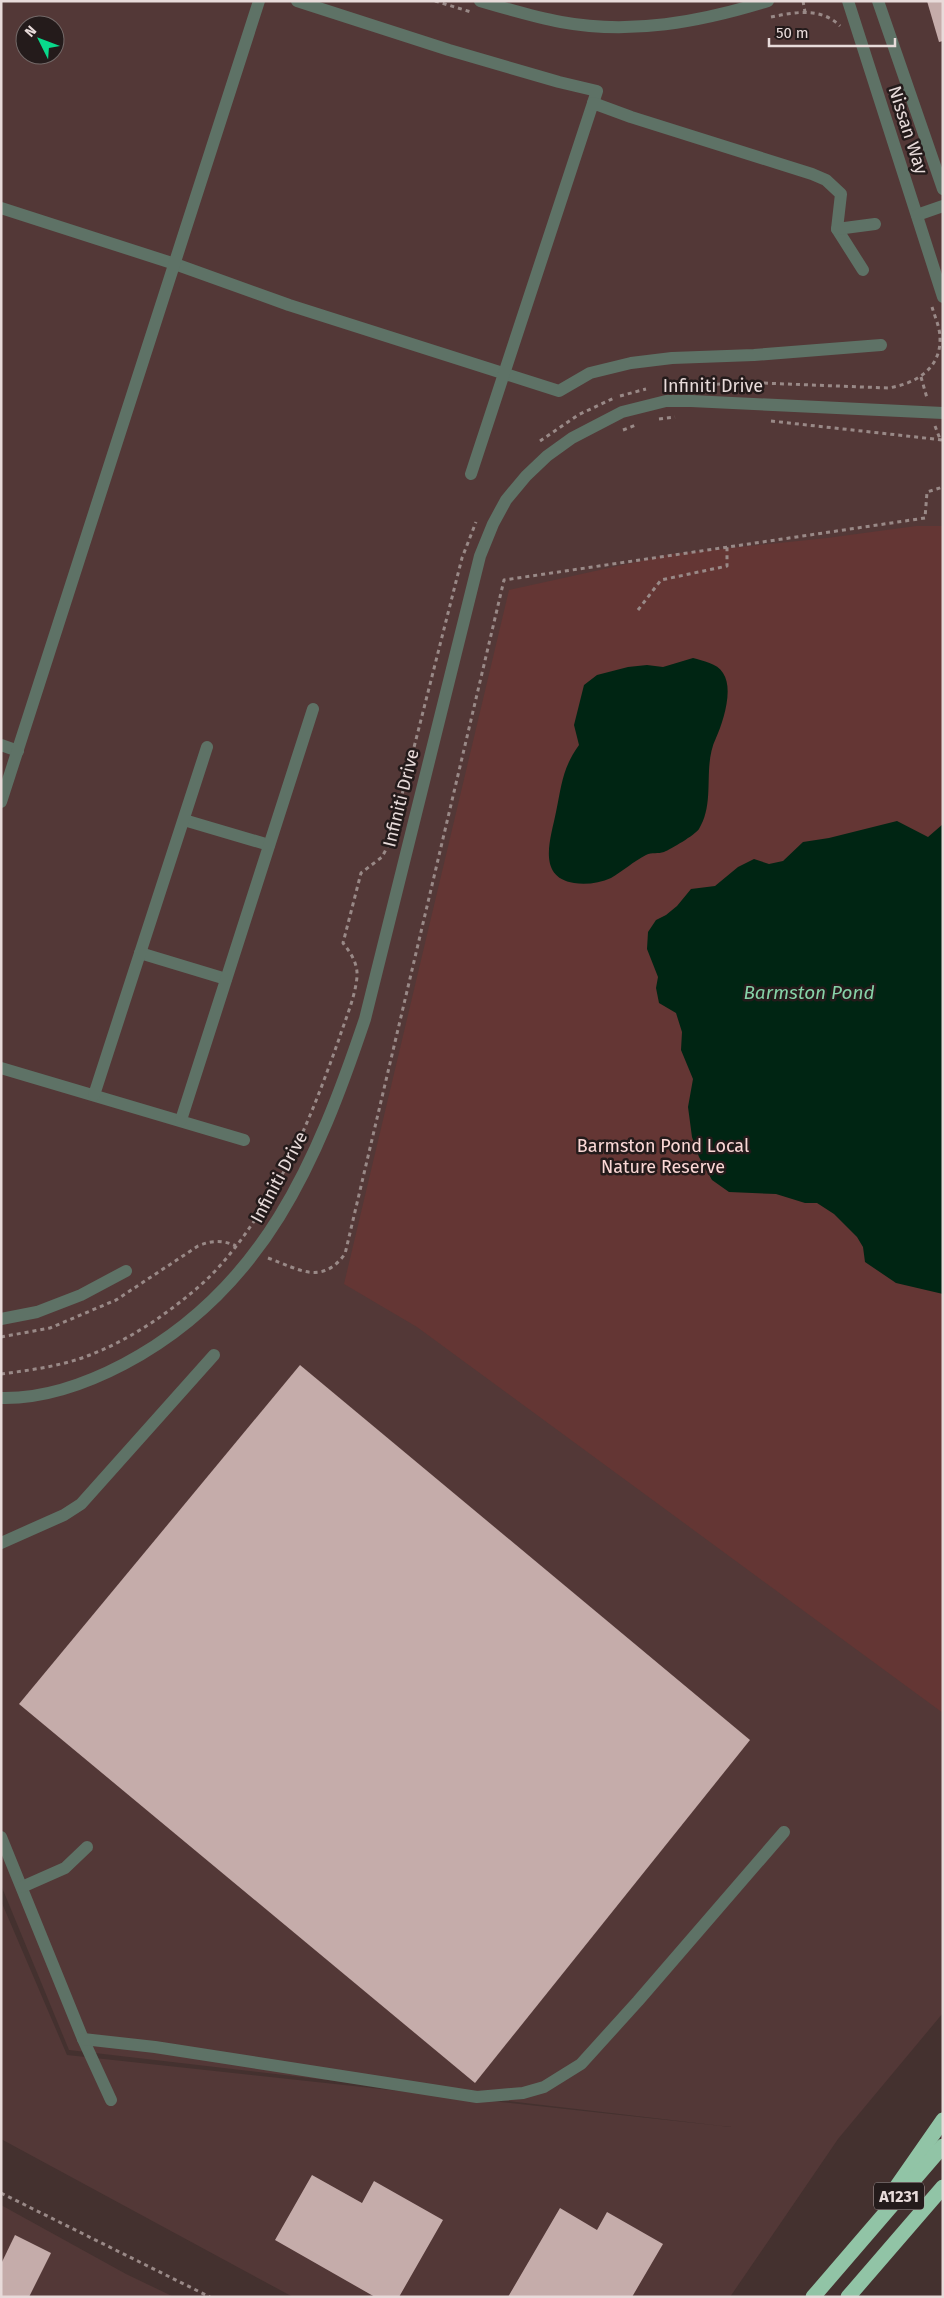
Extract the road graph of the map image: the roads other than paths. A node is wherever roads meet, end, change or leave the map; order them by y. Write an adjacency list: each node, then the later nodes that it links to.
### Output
1 (259, 1): 14 (street)
2 (297, 1): 7 (street)
3 (480, 1): 4 (street)
4 (768, 1)
5 (848, 1): 11 (street, Nissan Way)
6 (878, 1): 8 (street, Nissan Way)
7 (593, 104): 13 (street); 18 (street)
8 (943, 189)
9 (943, 206): 11 (street)
10 (1, 208): 14 (street)
11 (917, 215): 16 (street, Nissan Way)
12 (875, 224): 13 (street)
13 (837, 229): 15 (street)
14 (175, 264): 18 (street); 24 (street)
15 (863, 270)
16 (943, 297)
17 (881, 345): 18 (street)
18 (504, 372): 20 (street)
19 (943, 413): 37 (street, Infiniti Drive)
20 (471, 474)
21 (313, 709): 27 (street)
22 (1, 745): 24 (street)
23 (207, 747): 26 (street)
24 (18, 751): 25 (street)
25 (1, 802)
26 (184, 820): 27 (street); 28 (street)
27 (270, 845): 29 (street)
28 (140, 953): 29 (street); 31 (street)
29 (226, 979): 32 (street)
30 (1, 1068): 31 (street)
31 (94, 1096): 32 (street)
32 (181, 1120): 33 (street)
33 (244, 1140)
34 (126, 1271): 35 (street)
35 (1, 1319)
36 (214, 1355): 38 (street)
37 (1, 1398)
38 (1, 1543)
39 (784, 1832): 43 (street)
40 (1, 1837): 42 (street)
41 (87, 1847): 42 (street)
42 (22, 1887): 43 (street)
43 (83, 2039): 44 (street)
44 (111, 2100)
45 (943, 2120): 50 (highway)
46 (943, 2146): 50 (highway, A1231)
47 (943, 2187): 49 (highway, A1231)
48 (943, 2193): 49 (highway, A1231)
49 (908, 2227): 52 (highway, A1231)
50 (855, 2247): 51 (highway, A1231)
51 (813, 2297)
52 (848, 2297)

